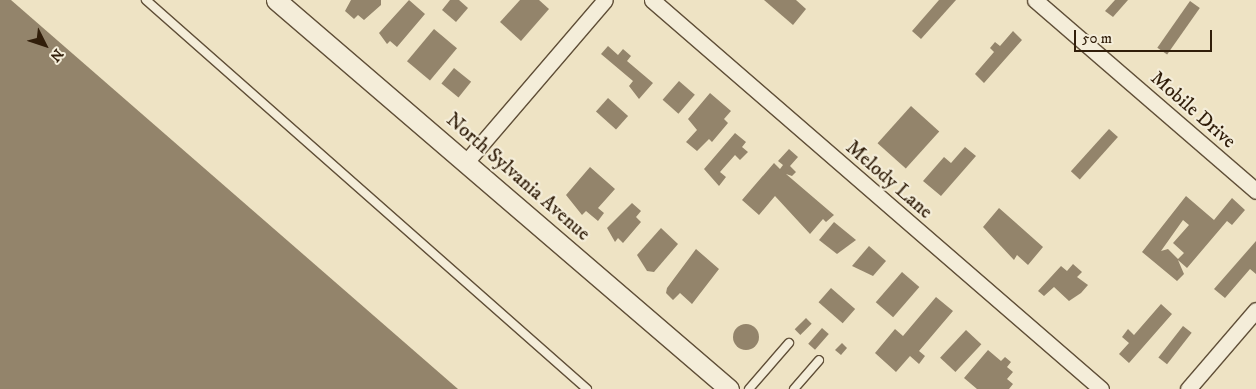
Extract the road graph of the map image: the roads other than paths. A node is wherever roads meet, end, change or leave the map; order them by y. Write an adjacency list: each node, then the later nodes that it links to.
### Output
1 (146, 0): 11 (lane)
2 (276, 0): 6 (street, North Sylvania Avenue)
3 (605, 0): 6 (street)
4 (652, 0): 15 (street, Melody Lane)
5 (1036, 0): 7 (street, Mobile Drive)
6 (466, 162): 12 (street, North Sylvania Avenue)
7 (1256, 191)
8 (1256, 310): 16 (street)
9 (789, 343): 13 (lane)
10 (819, 360): 14 (lane)
11 (587, 389)
12 (729, 389)
13 (749, 389)
14 (794, 389)
15 (1101, 389)
16 (1188, 389)

